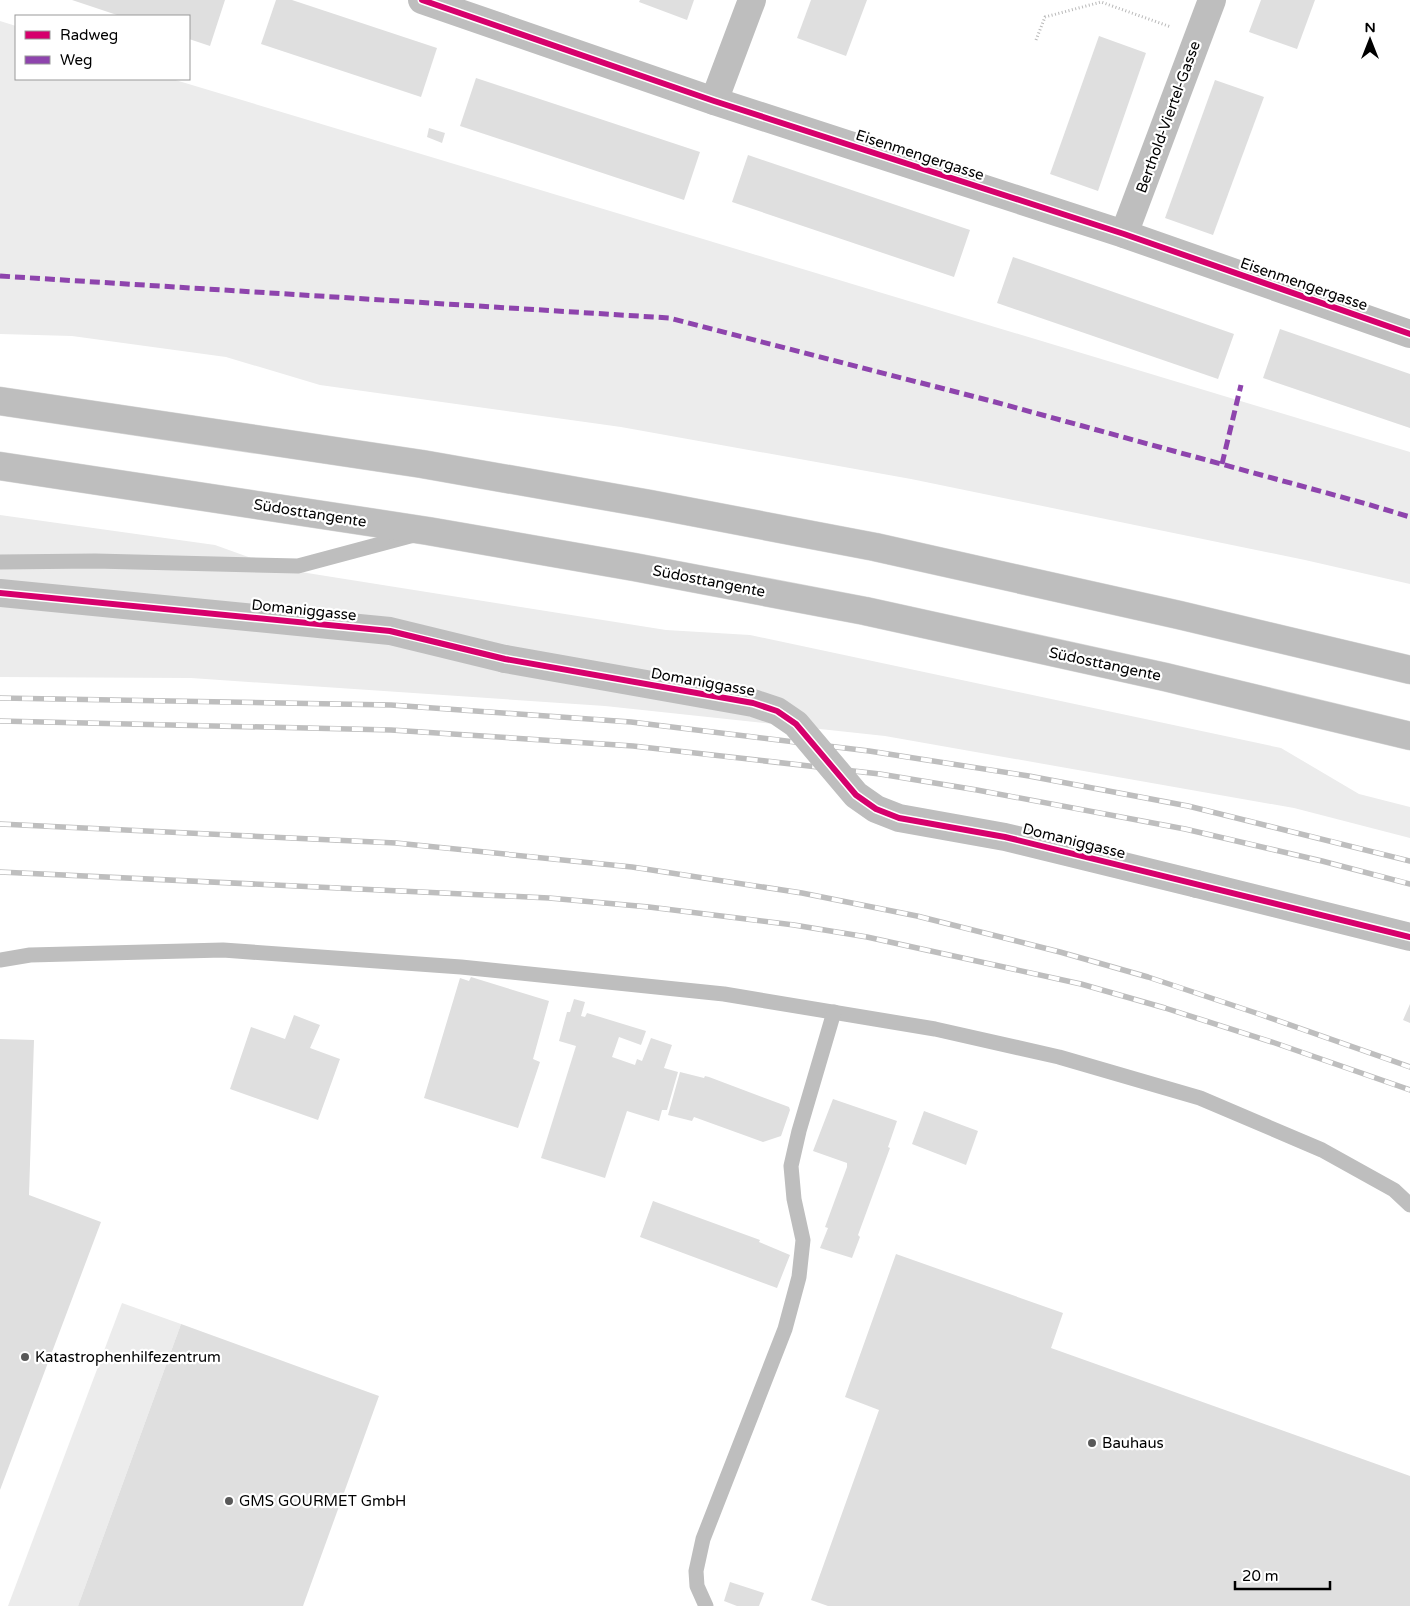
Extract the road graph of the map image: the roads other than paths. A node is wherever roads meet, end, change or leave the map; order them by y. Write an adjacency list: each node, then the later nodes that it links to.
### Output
1 (422, 0): 4 (main road, Eisenmengergasse)
2 (752, 0): 4 (main road)
3 (1212, 0): 5 (main road, Berthold-Viertel-Gasse)
4 (714, 101): 5 (main road, Eisenmengergasse)
5 (1124, 234): 6 (main road, Eisenmengergasse)
6 (1410, 334)
7 (0, 401): 12 (main road)
8 (0, 466): 9 (main road, Südosttangente)
9 (428, 531): 10 (lane); 13 (main road, Südosttangente)
10 (0, 562)
11 (0, 593): 14 (main road, Domaniggasse, bridge)
12 (1410, 670)
13 (1410, 736)
14 (1410, 937)
15 (0, 960): 16 (lane)
16 (834, 1012): 17 (lane); 18 (lane)
17 (1410, 1205)
18 (706, 1606)

